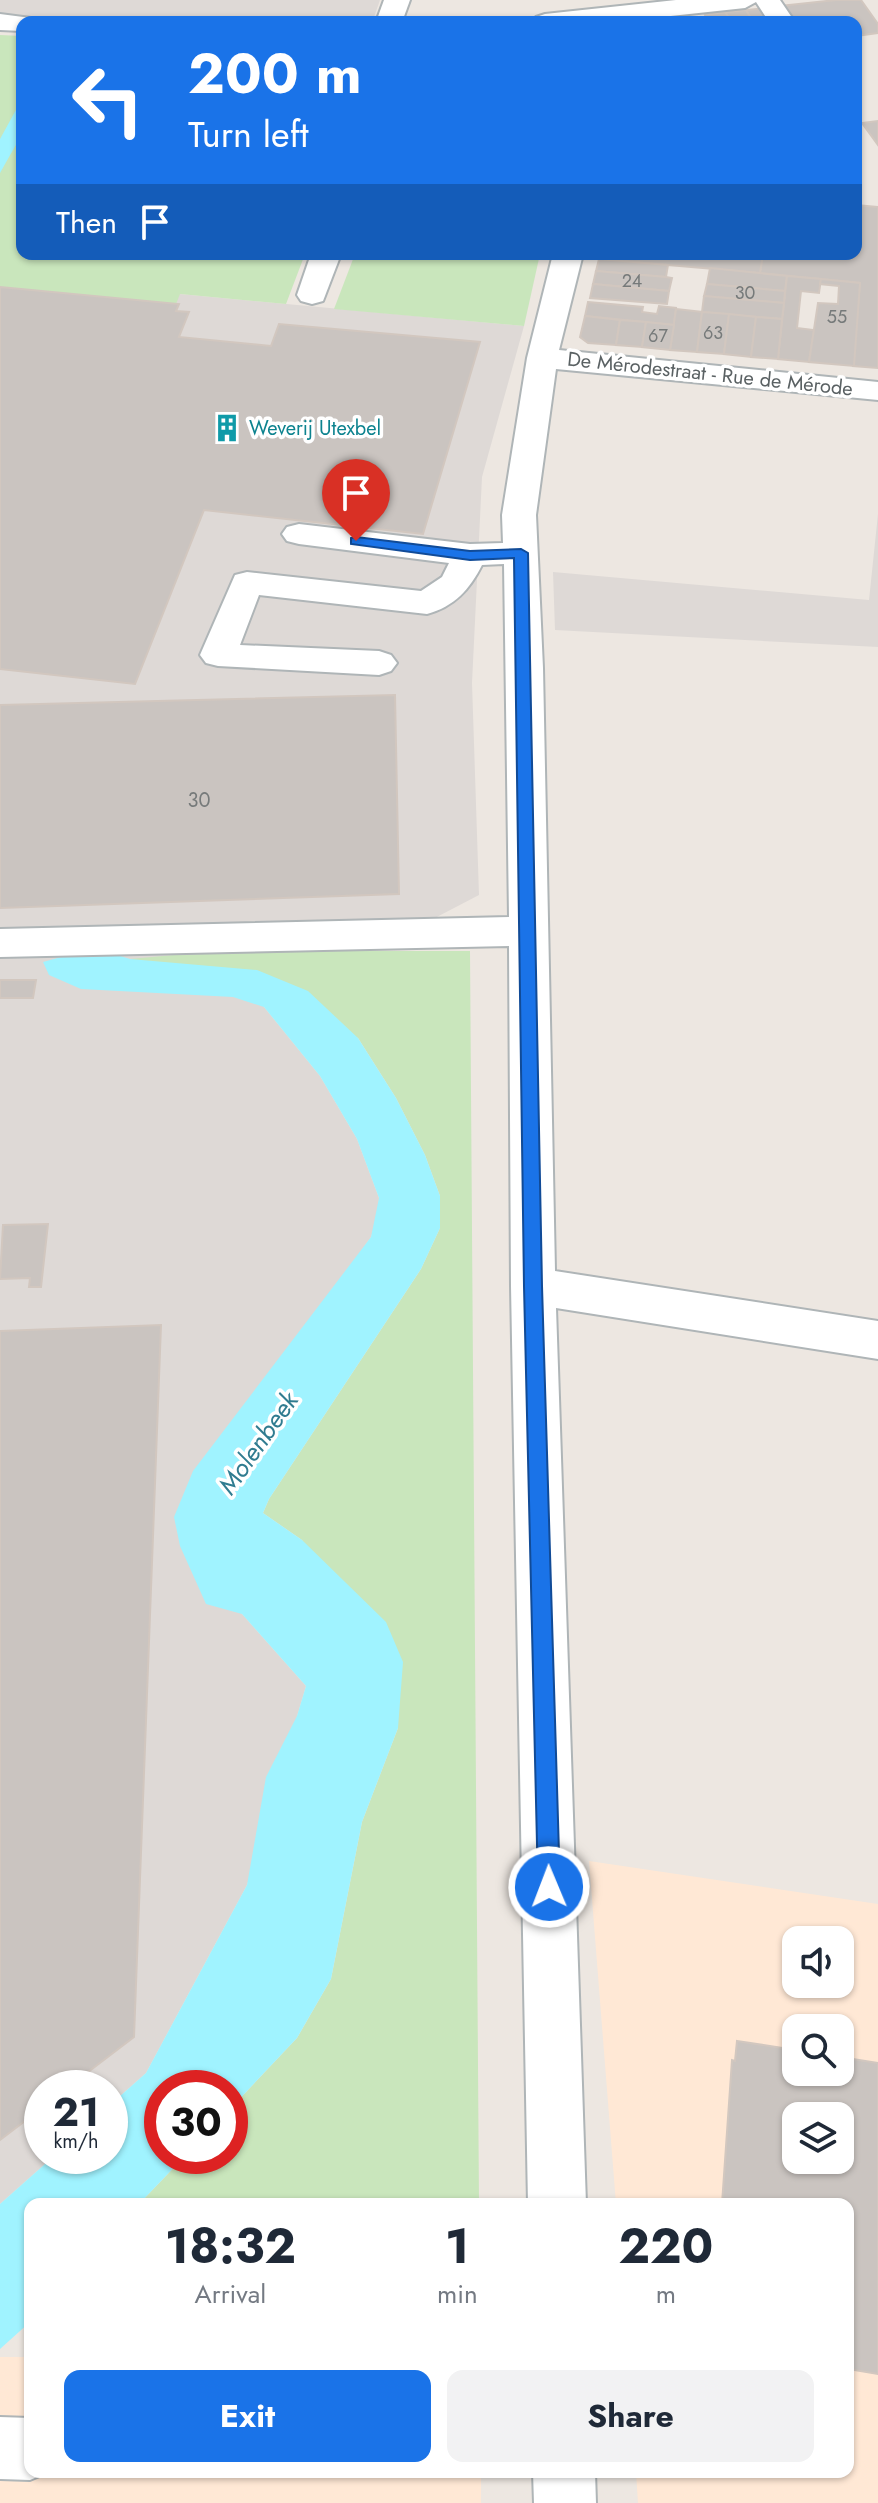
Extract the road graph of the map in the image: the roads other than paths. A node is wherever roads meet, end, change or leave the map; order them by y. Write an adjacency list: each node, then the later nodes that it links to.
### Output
1 (745, 0): 2 (street)
2 (636, 16)
3 (324, 260): 5 (street)
4 (566, 260): 6 (street)
5 (312, 295)
6 (542, 358): 7 (street, De Mérodestraat - Rue de Mérode); 9 (street)
7 (878, 391)
8 (299, 534): 10 (street)
9 (521, 553): 10 (street); 12 (street)
10 (470, 555): 11 (street)
11 (379, 663)
12 (528, 931): 13 (street); 14 (street)
13 (0, 943)
14 (533, 1286): 15 (street); 16 (street)
15 (878, 1340)
16 (557, 2198)
17 (0, 2448): 18 (street)
18 (24, 2449)
19 (564, 2478): 20 (street)
20 (565, 2503)

